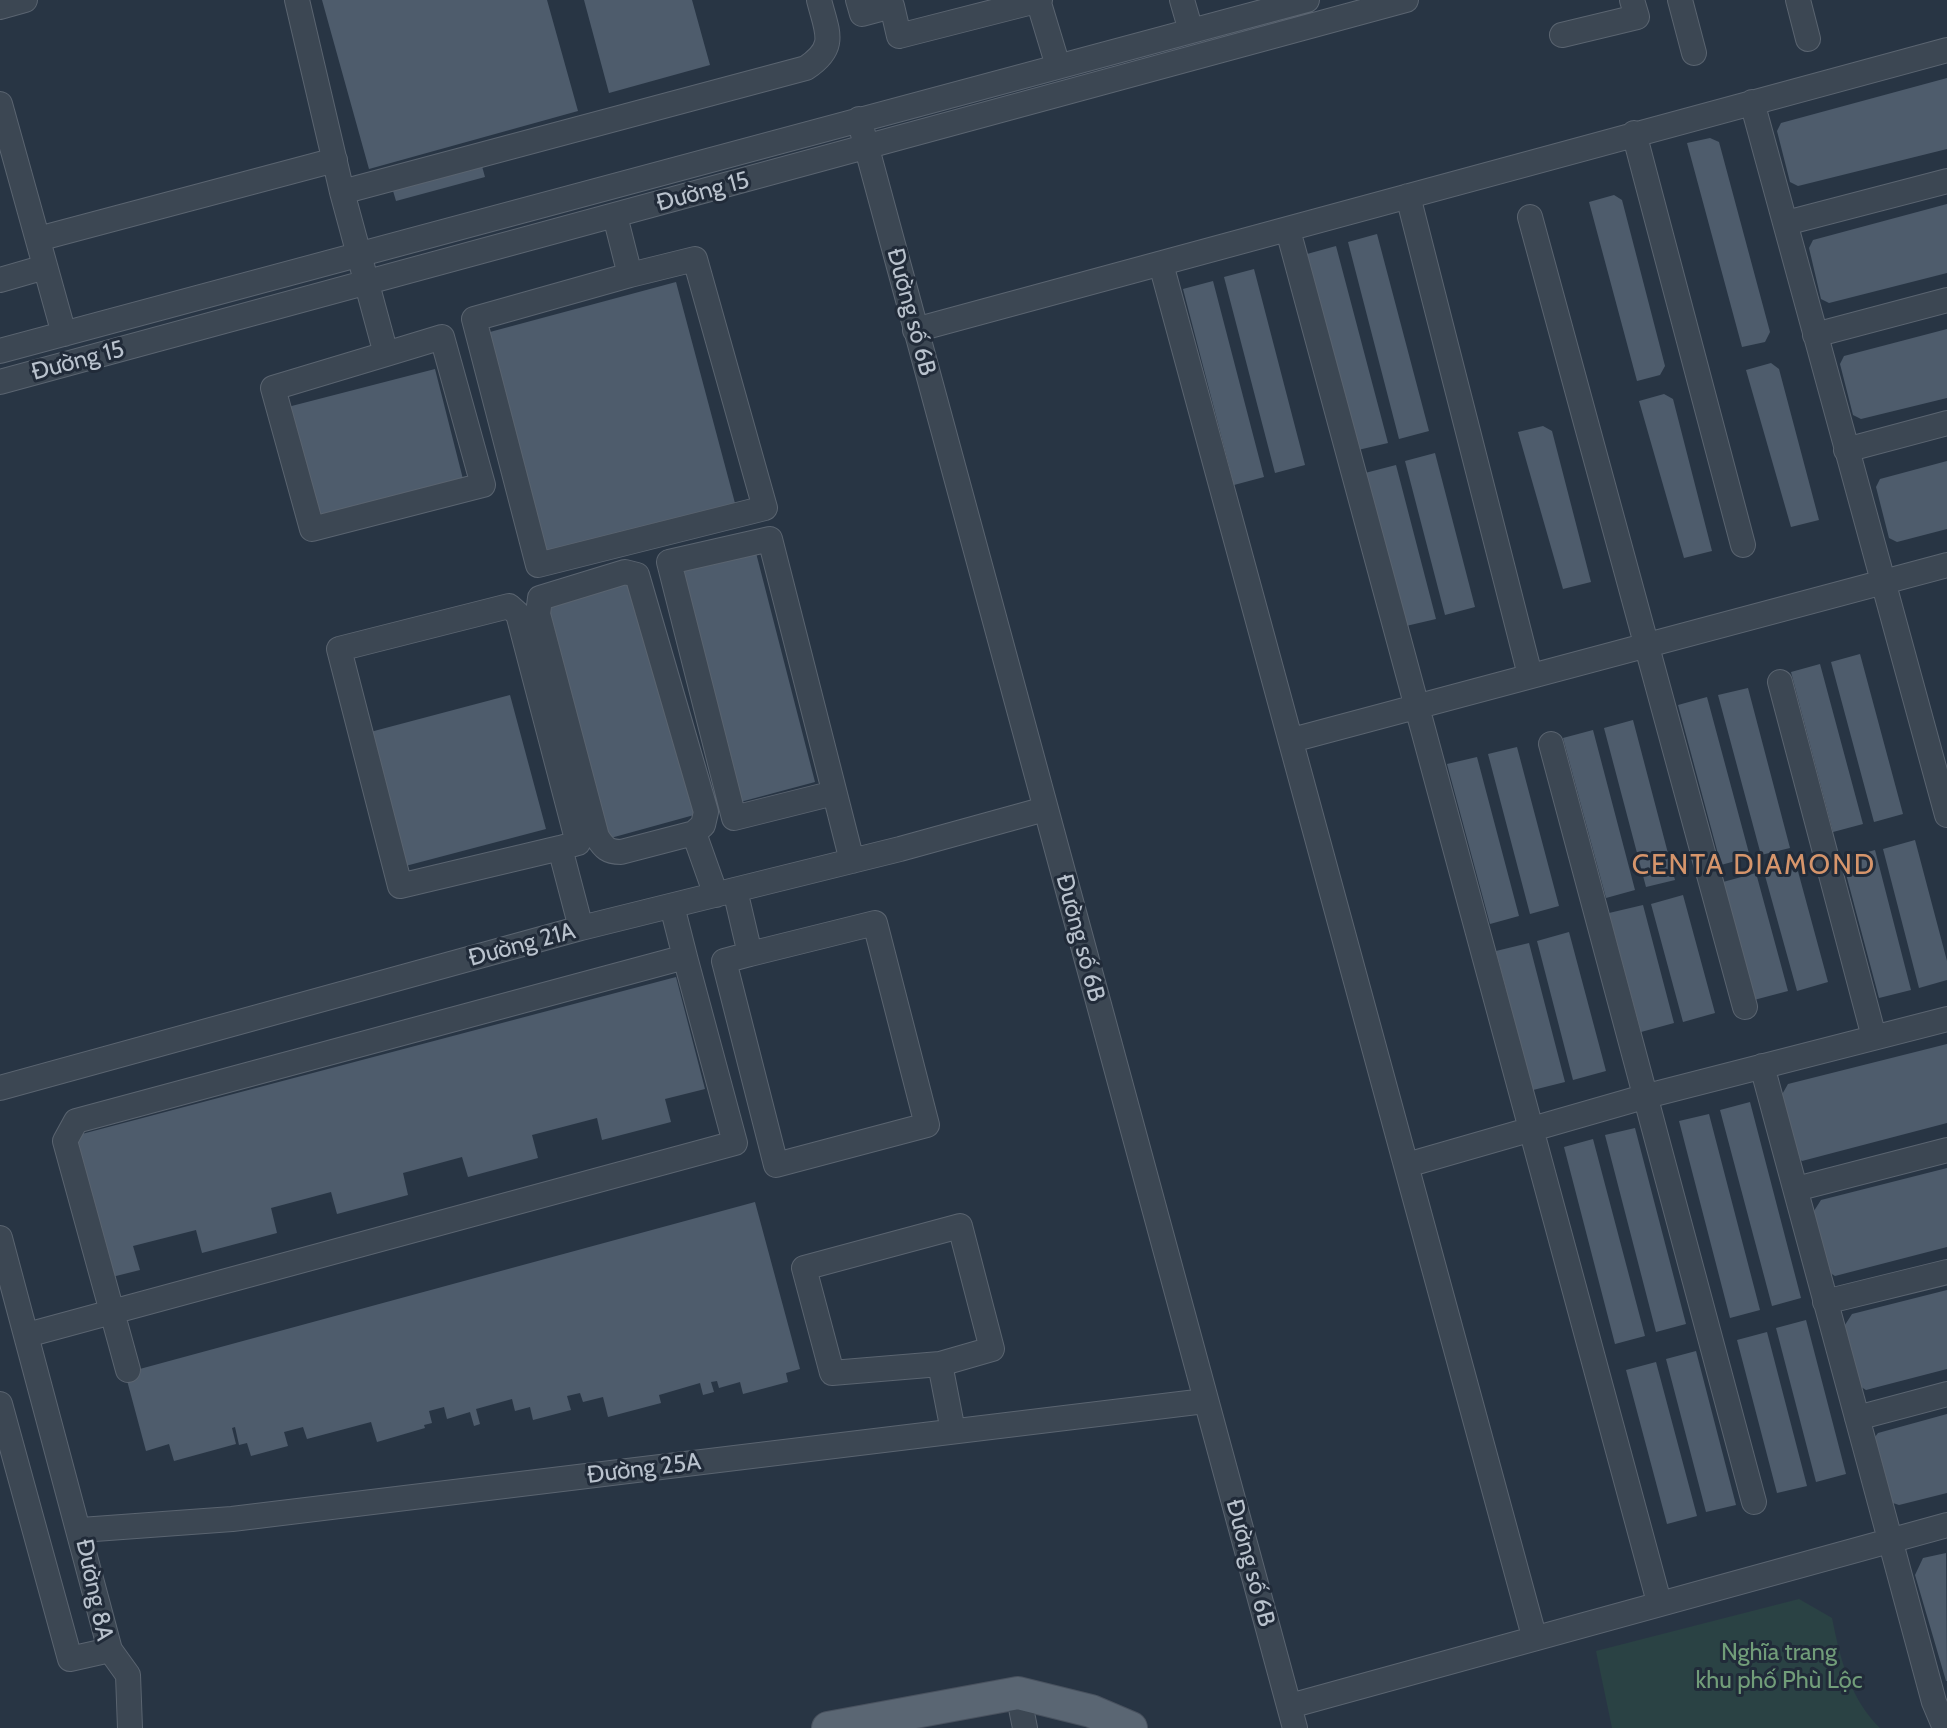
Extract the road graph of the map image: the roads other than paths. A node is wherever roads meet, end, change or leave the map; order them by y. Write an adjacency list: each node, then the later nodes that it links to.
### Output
1 (25, 0): 12 (street)
2 (297, 0): 24 (street)
3 (819, 0): 26 (street)
4 (858, 0): 5 (street)
5 (1039, 0): 18 (street)
6 (1182, 0): 13 (street)
7 (1307, 0): 13 (street, Đường 15)
8 (1406, 0): 23 (street, Đường 15)
9 (1632, 0): 14 (street)
10 (1680, 0): 17 (street)
11 (1798, 0): 15 (street)
12 (0, 7)
13 (1191, 31): 18 (street, Đường 15)
14 (1562, 35)
15 (1808, 39)
16 (1947, 50): 19 (street)
17 (1694, 53)
18 (1058, 66): 21 (street, Đường 15)
19 (1752, 102): 22 (street); 30 (street)
20 (0, 104): 32 (street)
21 (859, 119): 23 (street, Đường số 6B); 33 (street, Đường 15)
22 (1634, 133): 27 (street); 48 (street)
23 (867, 147): 28 (street, Đường 15); 40 (street, Đường số 6B)
24 (335, 160): 26 (street); 32 (street)
25 (1947, 181): 30 (street)
26 (342, 192): 33 (street)
27 (1408, 196): 31 (street); 52 (street)
28 (615, 216): 36 (street); 38 (street, Đường 15)
29 (1530, 217): 51 (street)
30 (1786, 223): 42 (street)
31 (1288, 230): 34 (street); 54 (street)
32 (38, 239): 35 (street)
33 (360, 254): 38 (street); 41 (street, Đường 15)
34 (1161, 264): 40 (street); 55 (street)
35 (45, 267): 37 (street); 41 (street)
36 (630, 275): 36 (street)
37 (0, 280)
38 (368, 282): 44 (street); 45 (street, Đường 15)
39 (1947, 300): 42 (street)
40 (915, 330): 58 (street, Đường số 6B)
41 (64, 334): 43 (street, Đường 15)
42 (1815, 335): 47 (street)
43 (0, 351)
44 (386, 354): 44 (street)
45 (0, 382)
46 (1947, 423): 47 (street)
47 (1846, 450): 50 (street)
48 (1743, 545)
49 (1947, 565): 50 (street)
50 (1884, 581): 51 (street); 59 (street)
51 (1648, 645): 52 (street); 68 (street)
52 (1530, 675): 54 (street)
53 (1780, 682): 70 (street)
54 (1415, 706): 55 (street); 74 (street)
55 (1292, 740): 76 (street)
56 (1551, 744): 73 (street)
57 (834, 793): 57 (street); 62 (street)
58 (1045, 809): 62 (street, Đường 21A); 86 (street, Đường số 6B)
59 (1947, 815)
60 (694, 833): 60 (street); 63 (street)
61 (560, 848): 61 (street); 65 (street)
62 (852, 861): 63 (street, Đường 21A)
63 (726, 892): 64 (street, Đường 21A); 66 (street)
64 (672, 906): 65 (street, Đường 21A); 67 (street)
65 (581, 928): 72 (street, Đường 21A)
66 (750, 954): 66 (street)
67 (685, 957): 81 (street); 81 (street)
68 (1745, 1007)
69 (1947, 1019): 70 (street)
70 (1874, 1037): 71 (street)
71 (1762, 1066): 73 (street); 77 (street)
72 (0, 1088)
73 (1647, 1096): 74 (street); 90 (street)
74 (1532, 1129): 76 (street); 94 (street)
75 (1947, 1150): 77 (street)
76 (1407, 1165): 95 (street)
77 (1796, 1189): 80 (street)
78 (0, 1238): 82 (street, Đường 8A)
79 (1947, 1272): 80 (street)
80 (1825, 1302): 88 (street)
81 (112, 1313): 82 (street); 84 (street)
82 (27, 1335): 92 (street, Đường 8A)
83 (940, 1364): 83 (street); 89 (street)
84 (128, 1370)
85 (1947, 1394): 88 (street)
86 (1205, 1401): 89 (street, Đường 25A); 98 (street, Đường số 6B)
87 (0, 1404): 96 (street, Đường 8A)
88 (1857, 1418): 93 (street)
89 (953, 1431): 92 (street, Đường 25A)
90 (1754, 1502)
91 (1947, 1525): 93 (street)
92 (81, 1530): 96 (street, Đường 8A)
93 (1891, 1540): 94 (street); 104 (street)
94 (1659, 1602): 95 (street)
95 (1534, 1636): 98 (street)
96 (110, 1650): 100 (street)
97 (1018, 1693): 99 (main road); 102 (street); 103 (main road)
98 (1292, 1717)
99 (864, 1725): 101 (main road)
100 (130, 1728)
101 (828, 1728)
102 (1025, 1728)
103 (1131, 1728)
104 (1945, 1728)

